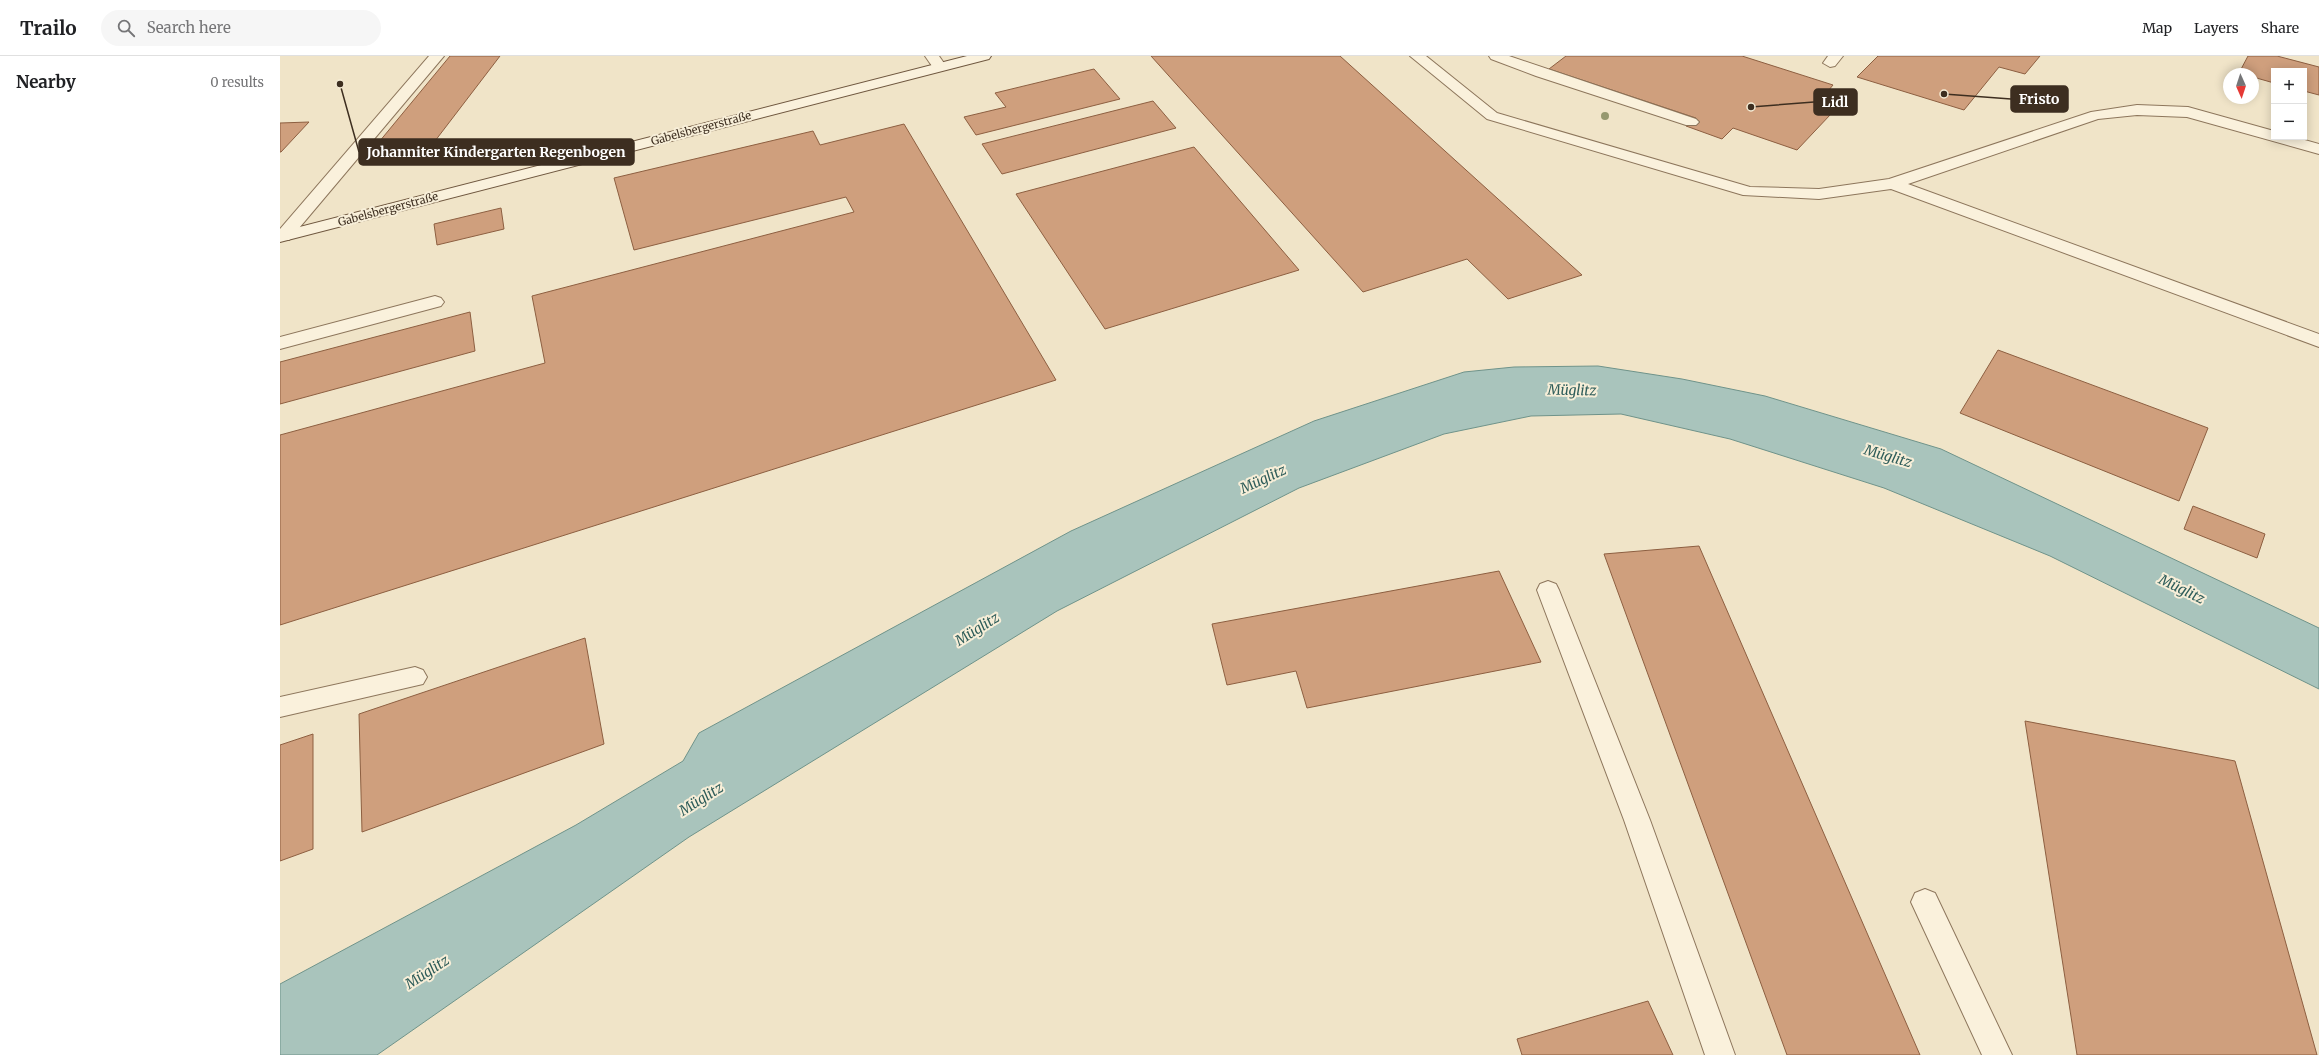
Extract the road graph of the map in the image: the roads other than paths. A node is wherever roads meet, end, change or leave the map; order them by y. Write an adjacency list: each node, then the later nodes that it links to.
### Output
1 (437, 56): 11 (street)
2 (984, 56): 5 (street, Gabelsbergerstraße)
3 (1417, 56): 10 (street)
4 (1496, 56): 6 (street)
5 (935, 61): 11 (street, Gabelsbergerstraße)
6 (1691, 122)
7 (2271, 135): 10 (street)
8 (2288, 140): 9 (street)
9 (2319, 149)
10 (1892, 184): 13 (street)
11 (281, 236)
12 (435, 302): 14 (street)
13 (2319, 341)
14 (280, 343)
15 (1548, 590): 19 (street)
16 (415, 677): 17 (street)
17 (280, 707)
18 (1925, 902): 20 (street)
19 (1720, 1055)
20 (1997, 1055)

